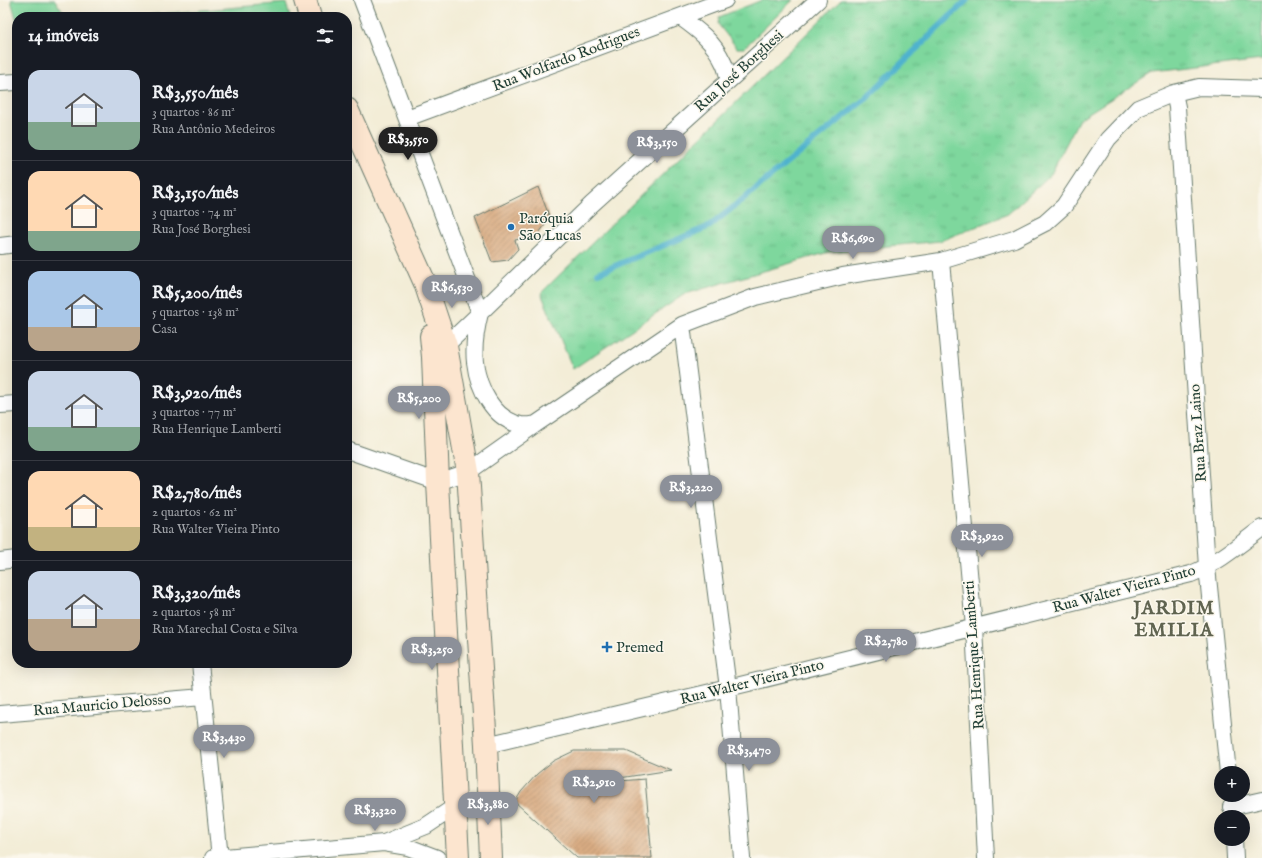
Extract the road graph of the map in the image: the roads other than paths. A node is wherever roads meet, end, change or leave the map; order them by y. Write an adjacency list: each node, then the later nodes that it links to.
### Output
1 (305, 0): 5 (main road)
2 (362, 0): 12 (street)
3 (725, 0): 6 (street, Rua Wolfardo Rodrigues)
4 (818, 0): 7 (street, Rua José Borghesi)
5 (309, 12)
6 (680, 17): 7 (street); 12 (street, Rua Wolfardo Rodrigues)
7 (729, 80): 17 (street, Rua José Borghesi)
8 (12, 82): 9 (street)
9 (0, 83)
10 (1262, 89): 11 (street)
11 (1174, 92): 16 (street); 29 (street, Rua Braz Laino)
12 (407, 118): 17 (street)
13 (352, 120): 19 (main road)
14 (12, 245): 15 (street)
15 (0, 246)
16 (941, 261): 18 (street); 30 (street, Rua Henrique Lamberti)
17 (480, 313): 19 (street, Rua José Borghesi); 22 (street)
18 (682, 325): 22 (street); 32 (street)
19 (440, 351): 24 (main road); 25 (main road)
20 (12, 404): 21 (street)
21 (0, 405)
22 (536, 424): 24 (street)
23 (352, 452): 25 (street)
24 (468, 472): 25 (street); 35 (main road)
25 (438, 482): 39 (main road)
26 (1262, 528): 29 (street, Rua Walter Vieira Pinto)
27 (12, 560): 28 (street)
28 (0, 561)
29 (1207, 567): 30 (street, Rua Walter Vieira Pinto); 36 (street, Rua Braz Laino)
30 (974, 627): 32 (street, Rua Walter Vieira Pinto); 47 (street, Rua Henrique Lamberti)
31 (200, 668): 33 (street)
32 (728, 688): 35 (street, Rua Walter Vieira Pinto); 46 (street)
33 (203, 697): 34 (street, Rua Mauricio Delosso); 42 (street)
34 (0, 714)
35 (486, 745): 45 (main road)
36 (1227, 766)
37 (1262, 800): 38 (street)
38 (1231, 806)
39 (457, 816): 40 (street); 44 (main road); 45 (main road)
40 (384, 843): 42 (street); 43 (street)
41 (1235, 846): 48 (street)
42 (218, 858)
43 (437, 858)
44 (458, 858)
45 (490, 858)
46 (742, 858)
47 (986, 858)
48 (1236, 858)

